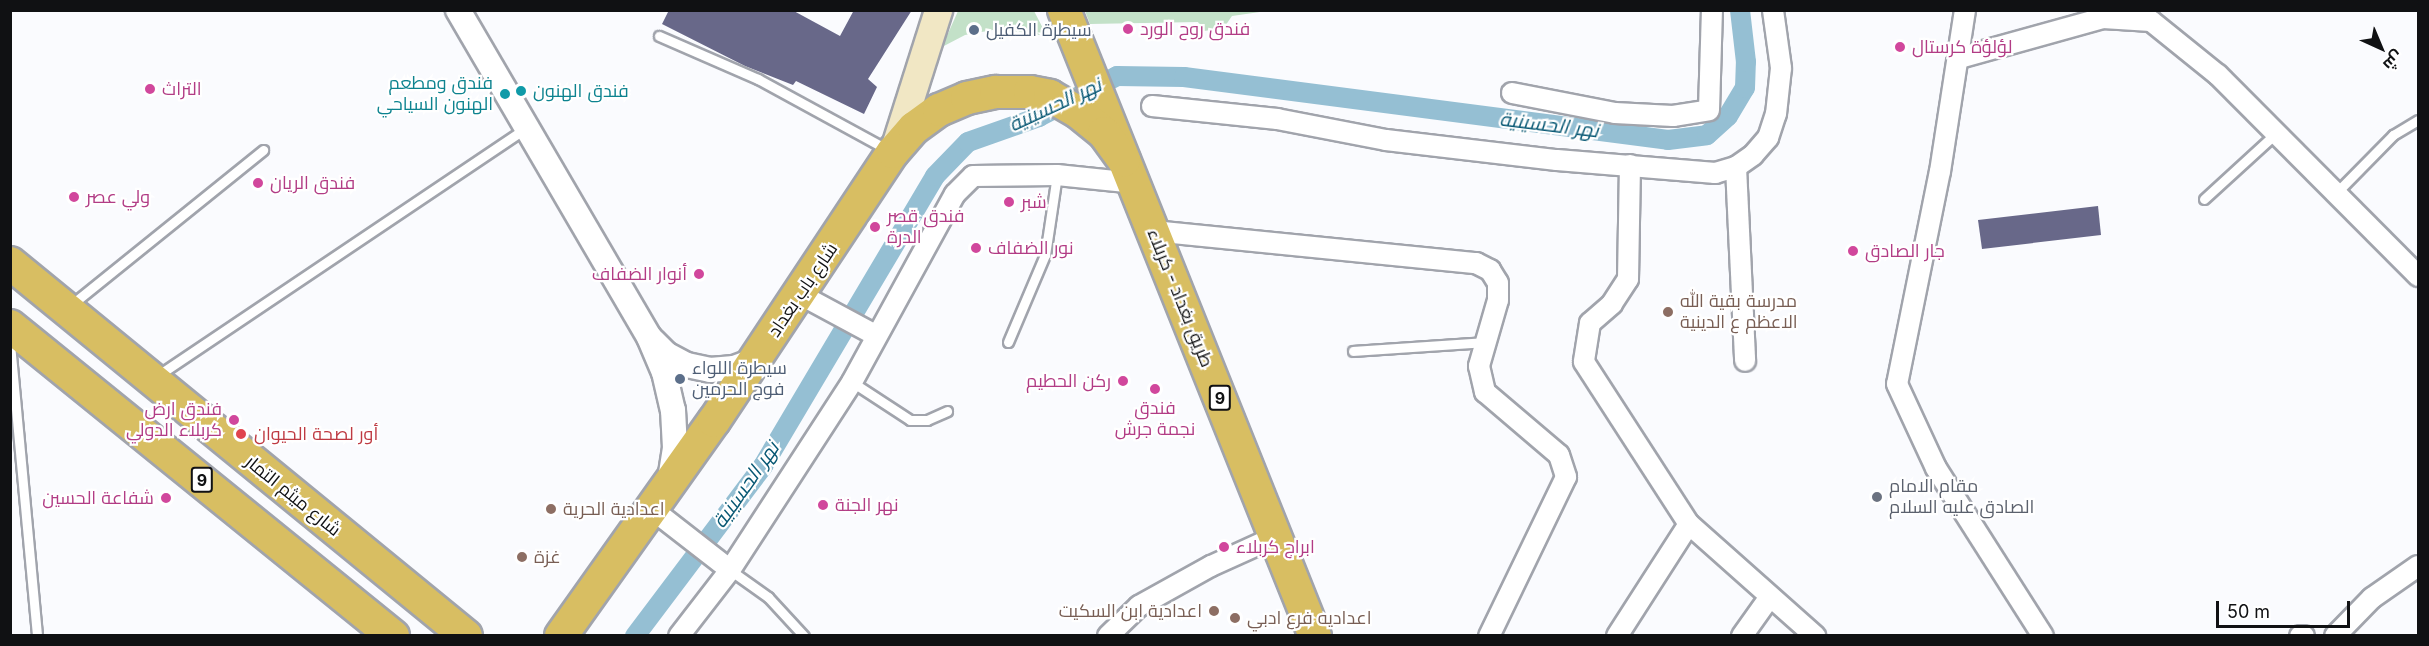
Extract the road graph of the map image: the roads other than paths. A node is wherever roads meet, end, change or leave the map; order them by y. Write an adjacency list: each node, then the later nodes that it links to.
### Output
1 (458, 10): 12 (street)
2 (938, 10): 15 (main road, شارع باب بغداد)
3 (1064, 10): 16 (highway, طريق بغداد - كربلاء)
4 (1712, 10): 9 (street)
5 (1773, 10): 18 (street)
6 (1965, 10): 8 (street)
7 (659, 36): 15 (lane)
8 (1959, 58): 13 (street); 57 (street)
9 (1512, 93)
10 (1152, 106): 17 (street)
11 (2418, 120): 20 (lane)
12 (527, 127): 29 (street); 36 (lane)
13 (2274, 135): 20 (street); 21 (lane)
14 (263, 150): 26 (lane)
15 (893, 152): 16 (highway, 9); 25 (highway, شارع باب بغداد / 9)
16 (1121, 155): 19 (street); 22 (highway, طريق بغداد - كربلاء / 9)
17 (1630, 165): 18 (street); 40 (street)
18 (1736, 167): 35 (street)
19 (1057, 176): 28 (street); 30 (lane)
20 (2335, 194): 24 (street)
21 (2204, 199)
22 (1153, 231): 31 (street); 41 (highway, طريق بغداد - كربلاء / 9)
23 (10, 263): 26 (highway, شارع ميثم التمار / 9)
24 (2418, 276)
25 (814, 302): 28 (street); 34 (highway, شارع باب بغداد / 9)
26 (64, 310): 36 (highway, شارع ميثم التمار / 9)
27 (10, 326): 46 (highway, 9)
28 (877, 336): 37 (street)
29 (650, 338): 34 (street); 39 (street)
30 (1008, 342)
31 (1486, 342): 33 (lane); 53 (street)
32 (10, 344): 47 (lane)
33 (1353, 351)
34 (756, 360): 39 (highway, شارع باب بغداد / 9)
35 (1745, 361)
36 (150, 381): 48 (highway, شارع ميثم التمار / 9)
37 (852, 381): 38 (lane); 43 (street)
38 (947, 411)
39 (665, 507): 43 (street); 49 (highway, شارع باب بغداد / 9)
40 (1689, 524): 44 (street); 54 (street)
41 (1275, 537): 51 (street); 52 (highway, طريق بغداد - كربلاء / 9)
42 (2418, 566): 58 (street)
43 (730, 570): 45 (street); 50 (lane)
44 (1769, 598): 55 (street); 56 (street)
45 (687, 632)
46 (388, 634)
47 (37, 636)
48 (466, 636)
49 (561, 636)
50 (804, 636)
51 (1108, 636)
52 (1315, 636)
53 (1489, 636)
54 (1617, 636)
55 (1742, 636)
56 (1815, 636)
57 (2043, 636)
58 (2335, 636)

